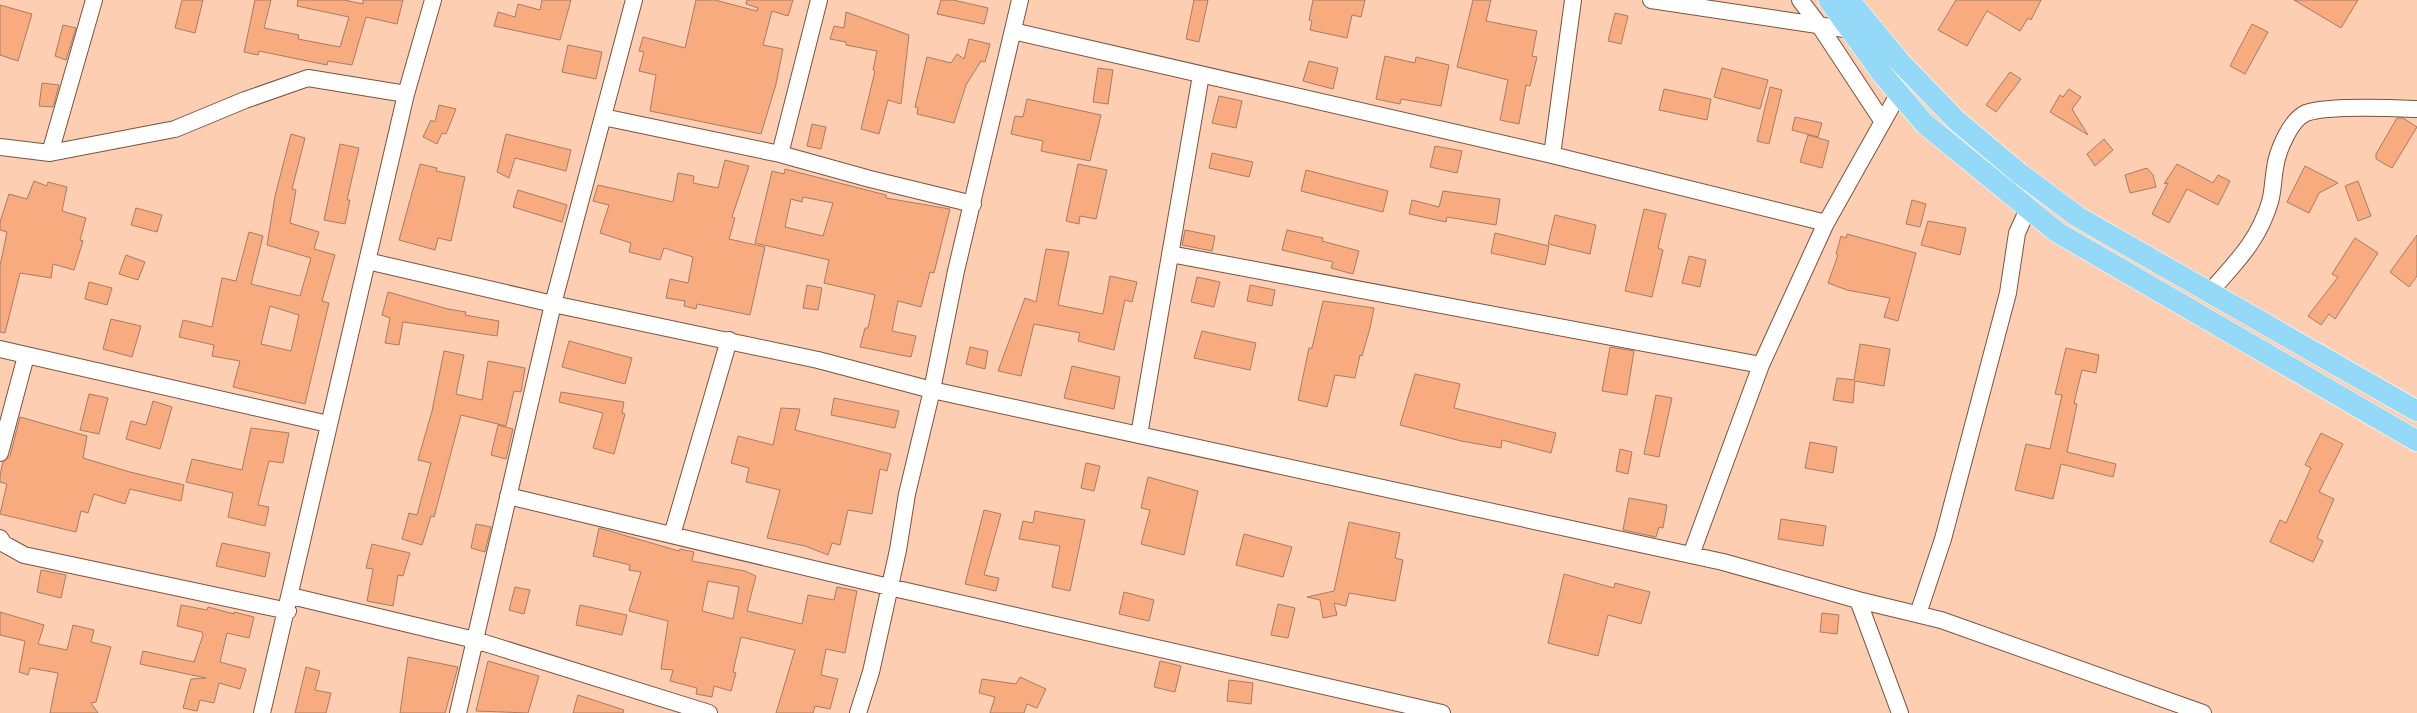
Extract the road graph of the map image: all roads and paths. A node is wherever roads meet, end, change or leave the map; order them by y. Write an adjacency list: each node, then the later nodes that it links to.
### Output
1 (94, 0): 21 (street)
2 (432, 0): 16 (street)
3 (634, 0): 18 (street)
4 (819, 0): 22 (street)
5 (1020, 0): 13 (street)
6 (1573, 0): 23 (street)
7 (1651, 0): 11 (street)
8 (1800, 0): 11 (street)
9 (1829, 0): 12 (main road)
10 (1849, 0): 29 (main road)
11 (1819, 25): 12 (street); 19 (street)
12 (1851, 30): 15 (main road)
13 (1012, 32): 14 (street); 24 (street)
14 (1200, 75): 23 (street); 27 (street)
15 (1899, 93): 19 (street); 25 (main road)
16 (406, 94): 21 (street); 28 (street)
17 (2417, 109): 29 (street)
18 (603, 117): 22 (street); 30 (street)
19 (1883, 122): 26 (street)
20 (0, 147): 21 (street)
21 (50, 153)
22 (780, 154): 24 (street)
23 (1552, 155): 26 (street)
24 (973, 204): 35 (street)
25 (2028, 209): 39 (main road); 48 (street)
26 (1826, 223): 34 (street)
27 (1170, 254): 34 (street); 38 (street)
28 (367, 260): 30 (street); 37 (street)
29 (2209, 293): 36 (main road)
30 (553, 304): 31 (street); 41 (street)
31 (729, 340): 35 (street); 42 (street)
32 (0, 349): 33 (street)
33 (26, 356): 37 (street); 40 (street)
34 (1762, 365): 44 (street)
35 (932, 390): 38 (street); 45 (street)
36 (2417, 411)
37 (328, 424): 47 (street)
38 (1139, 435): 44 (street)
39 (2417, 441)
40 (0, 453)
41 (508, 496): 42 (street); 49 (street)
42 (672, 535): 45 (street)
43 (0, 538): 47 (street)
44 (1691, 555): 46 (street)
45 (889, 587): 53 (street); 54 (street)
46 (1858, 600): 48 (street); 55 (street)
47 (289, 604): 49 (street); 50 (street)
48 (1918, 614): 56 (street)
49 (475, 640): 51 (street); 52 (street)
50 (262, 713)
51 (458, 713)
52 (710, 713)
53 (858, 713)
54 (1442, 713)
55 (1900, 713)
56 (2203, 713)

